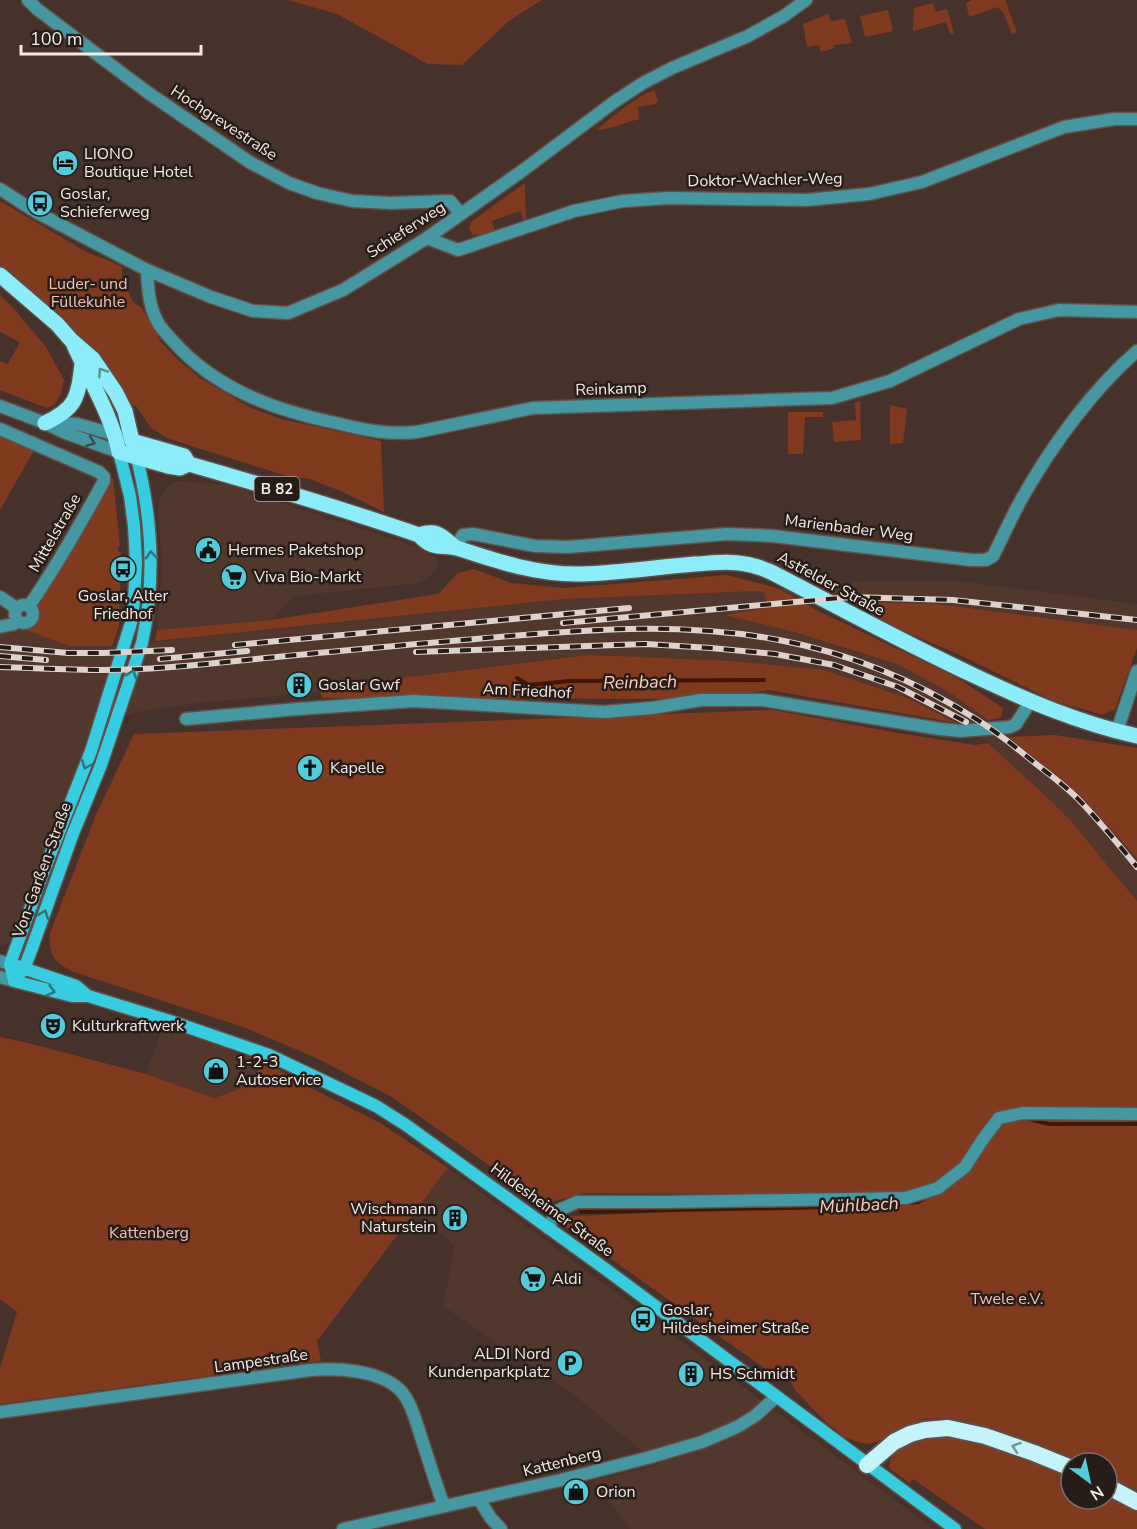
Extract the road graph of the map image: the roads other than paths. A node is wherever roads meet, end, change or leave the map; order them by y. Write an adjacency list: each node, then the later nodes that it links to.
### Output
1 (28, 0): 5 (street, Hochgrevestraße)
2 (806, 0): 5 (street, Schieferweg)
3 (1137, 119): 6 (street, Doktor-Wachler-Weg)
4 (0, 189): 7 (street, Schieferweg)
5 (461, 214): 6 (street, Schieferweg)
6 (427, 238): 7 (street, Schieferweg)
7 (147, 270): 9 (street, Reinkamp)
8 (0, 275): 10 (main road, Von-Garßen-Straße)
9 (1137, 312)
10 (71, 340): 12 (main road, Von-Garßen-Straße); 17 (main road, Von-Garßen-Straße, one-way to 10)
11 (1137, 351): 21 (street, Marienbader Weg)
12 (82, 364): 14 (main road); 16 (main road, Von-Garßen-Straße)
13 (0, 406): 14 (street, Astfelder Straße)
14 (45, 423): 16 (street, Astfelder Straße); 18 (street, Astfelder Straße, one-way to 18)
15 (0, 429): 23 (street, Mittelstraße)
16 (115, 435): 17 (street, Astfelder Straße / B 82); 18 (main road, Von-Garßen-Straße)
17 (132, 441): 19 (main road, Von-Garßen-Straße); 20 (main road, Astfelder Straße / B 82)
18 (119, 452): 19 (main road, Astfelder Straße / B 82); 30 (main road, Von-Garßen-Straße, one-way to 30)
19 (136, 458): 20 (main road, Astfelder Straße / B 82); 31 (main road, Von-Garßen-Straße, one-way to 19)
20 (189, 464): 21 (main road, Astfelder Straße / B 82)
21 (455, 547): 26 (main road, Astfelder Straße / B 82)
22 (0, 597): 23 (street)
23 (17, 614): 24 (street)
24 (0, 627)
25 (1137, 671): 28 (street)
26 (1030, 702): 27 (street, Am Friedhof); 28 (main road, Astfelder Straße / B 82)
27 (186, 719)
28 (1117, 731): 29 (main road, Astfelder Straße / B 82)
29 (1137, 736)
30 (5, 963): 31 (main road, Hildesheimer Straße); 33 (main road)
31 (24, 969): 33 (main road, Von-Garßen-Straße); 34 (main road, Hildesheimer Straße)
32 (0, 977): 33 (street, Hildesheimer Straße)
33 (14, 981): 34 (main road, Hildesheimer Straße, one-way to 34)
34 (88, 996): 36 (main road, Hildesheimer Straße)
35 (1137, 1114): 36 (street)
36 (548, 1228): 37 (main road, Hildesheimer Straße)
37 (776, 1397): 40 (main road, Hildesheimer Straße); 42 (street, Kattenberg)
38 (0, 1412): 44 (street, Lampestraße)
39 (1059, 1463): 40 (highway, one-way to 40)
40 (867, 1465): 47 (main road, Hildesheimer Straße)
41 (1119, 1492): 43 (highway)
42 (479, 1499): 44 (street, Kattenberg); 46 (street)
43 (1137, 1502)
44 (444, 1506): 45 (street, Kattenberg)
45 (343, 1529)
46 (501, 1529)
47 (955, 1529)

